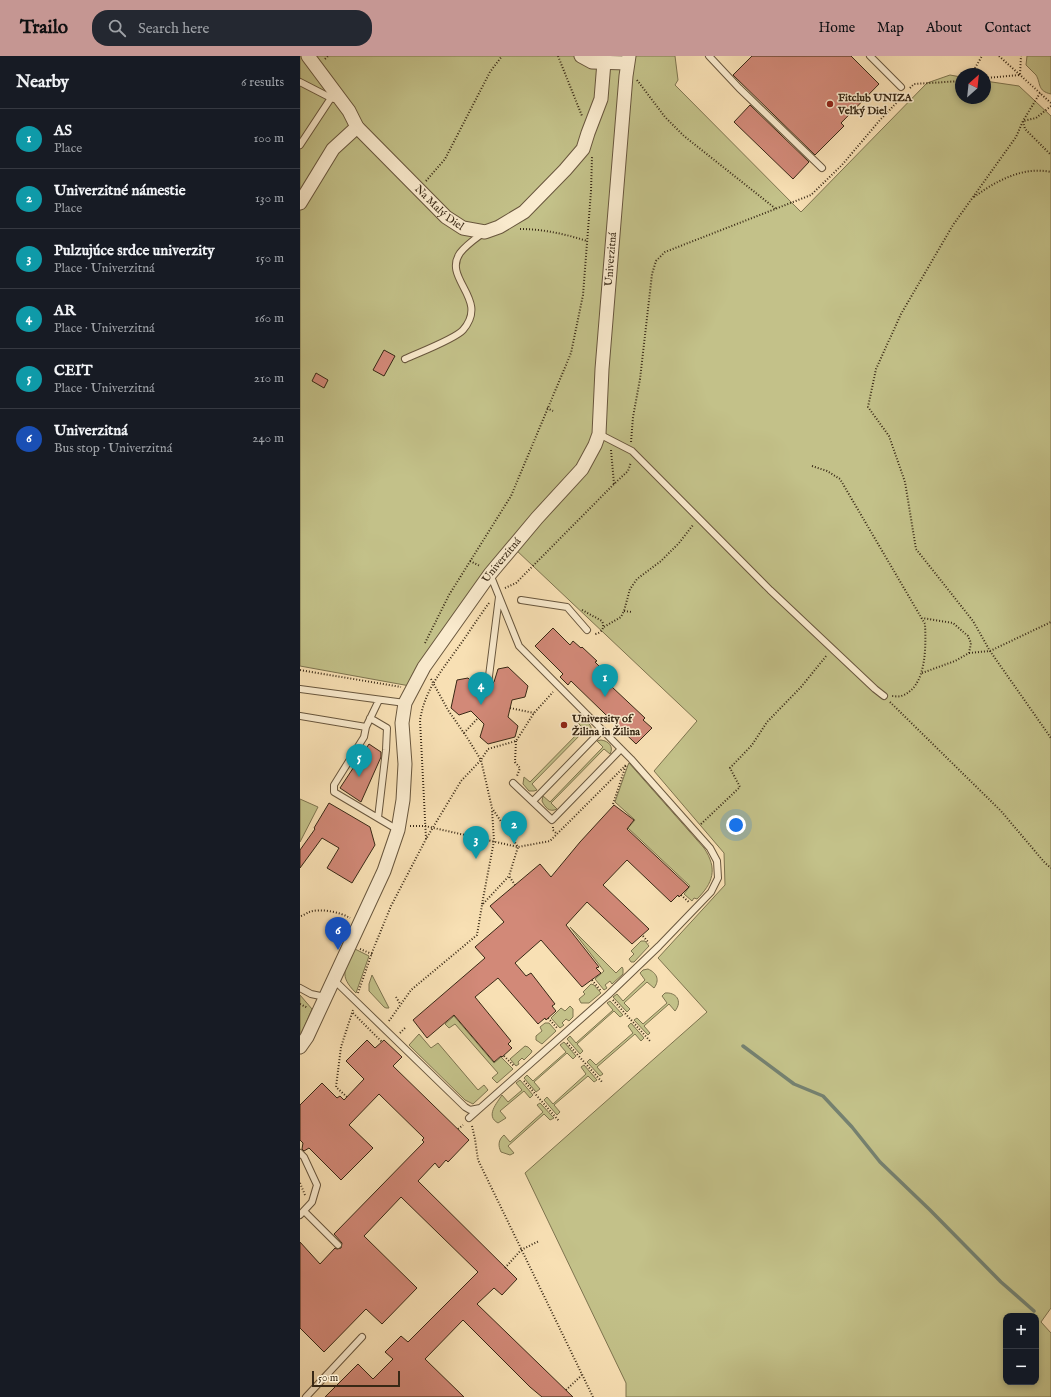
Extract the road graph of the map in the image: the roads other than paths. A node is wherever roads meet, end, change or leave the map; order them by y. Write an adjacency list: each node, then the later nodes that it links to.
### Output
1 (308, 56): 9 (street, Na Malý Diel)
2 (580, 56): 6 (street)
3 (709, 56): 12 (lane)
4 (870, 56): 8 (lane)
5 (628, 60): 6 (street); 16 (street, Univerzitná)
6 (604, 62): 14 (street, Na Malý Diel)
7 (300, 82): 9 (lane)
8 (901, 87)
9 (336, 99): 10 (street, Na Malý Diel); 11 (lane)
10 (357, 126): 13 (street); 14 (street, Na Malý Diel)
11 (300, 145)
12 (822, 168)
13 (300, 203)
14 (485, 232): 15 (lane)
15 (406, 359)
16 (598, 434): 17 (street, Univerzitná); 23 (lane)
17 (490, 574): 18 (lane); 25 (street, Univerzitná)
18 (498, 593): 21 (lane); 29 (lane)
19 (521, 600): 20 (lane)
20 (587, 630)
21 (488, 684)
22 (300, 688): 24 (lane)
23 (884, 696)
24 (379, 700): 25 (lane); 27 (lane)
25 (405, 703): 34 (street, Univerzitná)
26 (300, 716): 28 (lane)
27 (370, 718): 28 (lane); 33 (lane)
28 (366, 727): 33 (lane)
29 (602, 730): 30 (lane); 32 (lane)
30 (621, 749): 32 (lane); 39 (lane)
31 (513, 783): 32 (lane)
32 (532, 801)
33 (378, 818): 34 (lane)
34 (398, 830): 35 (street, Univerzitná)
35 (334, 978): 37 (street, Univerzitná); 39 (lane)
36 (300, 988): 37 (lane)
37 (325, 997): 38 (street, Univerzitná)
38 (300, 1047)
39 (482, 1107): 40 (lane)
40 (469, 1118)
41 (300, 1153): 42 (lane)
42 (302, 1213): 43 (lane)
43 (338, 1245)
44 (362, 1337): 45 (lane)
45 (306, 1397)

